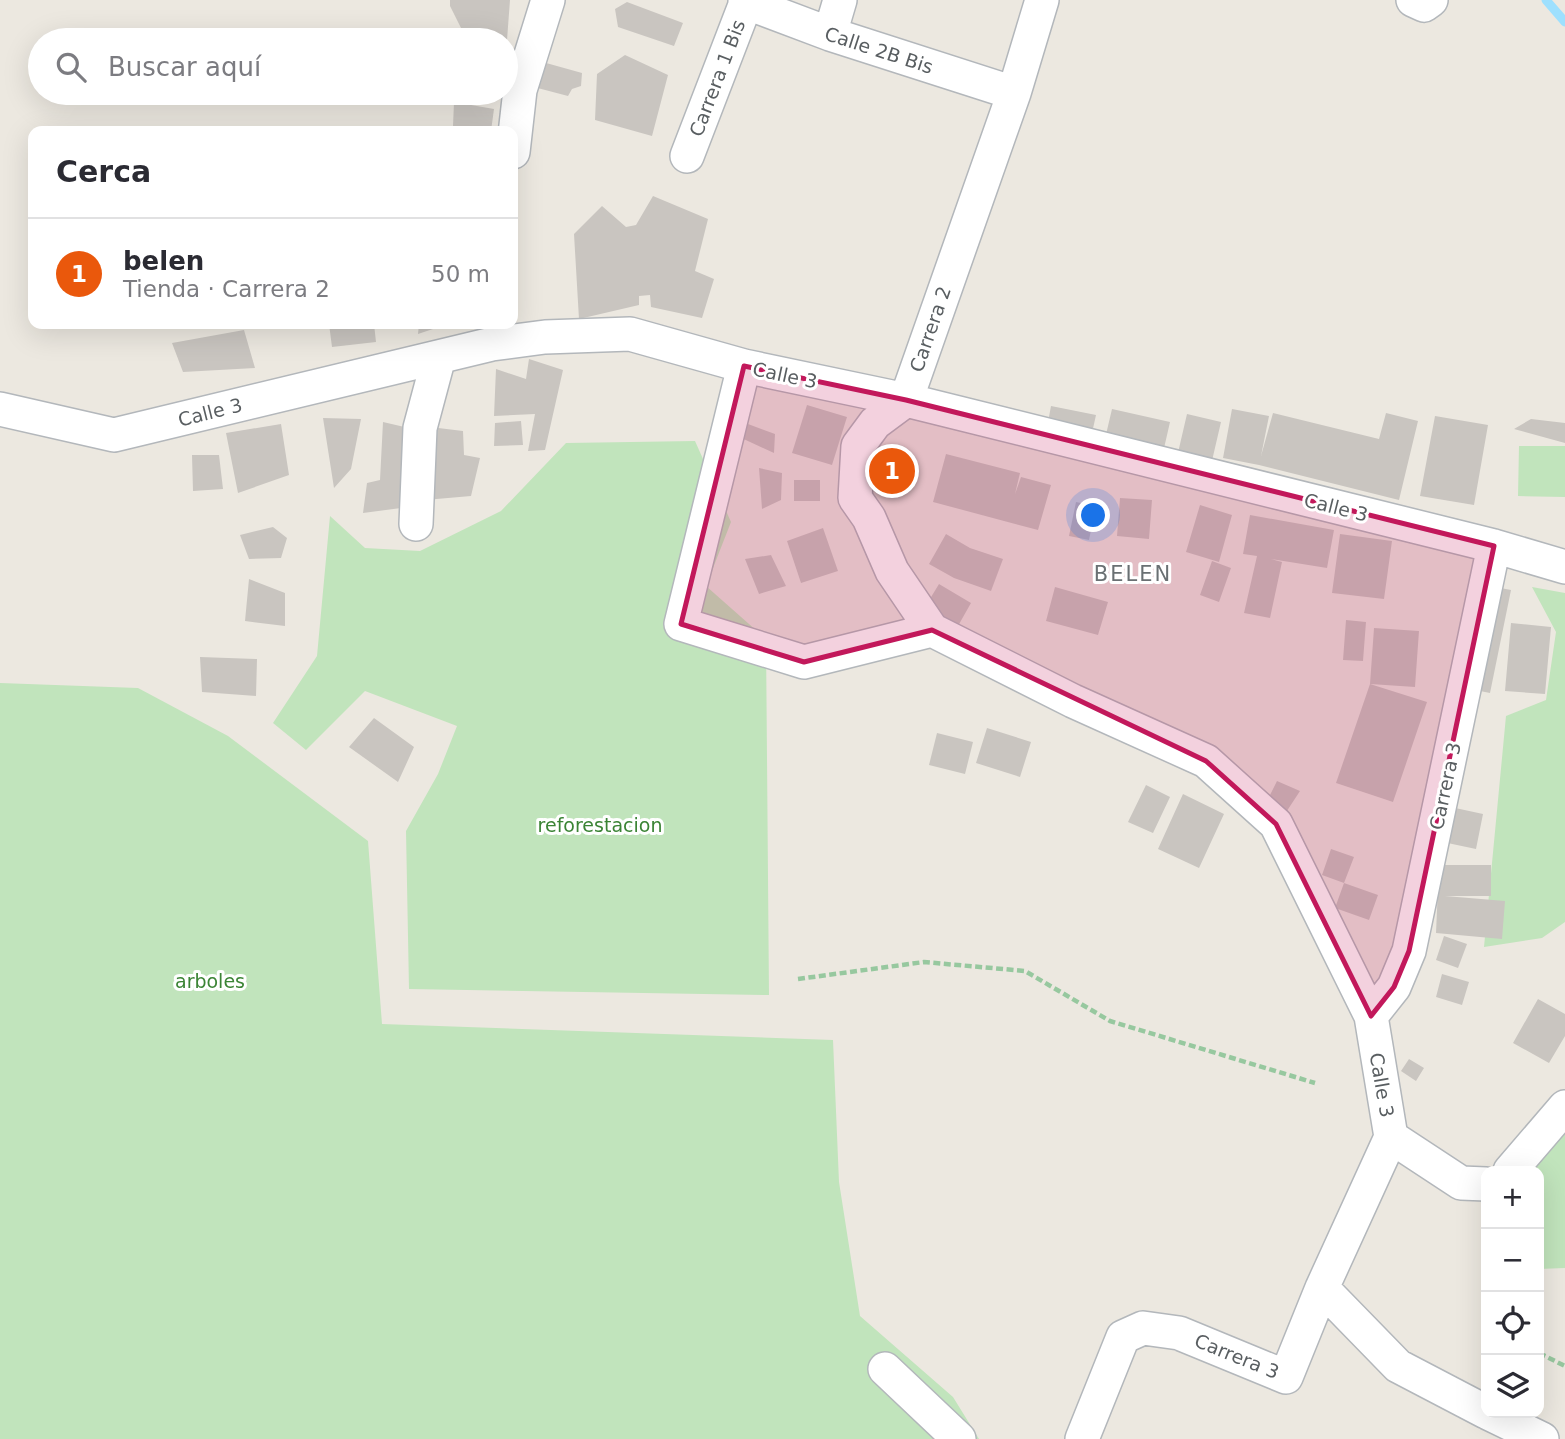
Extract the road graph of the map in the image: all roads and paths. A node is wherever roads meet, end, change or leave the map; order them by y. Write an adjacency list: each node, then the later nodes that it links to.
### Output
1 (548, 0): 8 (street)
2 (840, 0): 7 (street)
3 (1042, 0): 9 (street, Carrera 2)
4 (1413, 0): 5 (street)
5 (1431, 0)
6 (746, 1): 7 (street, Calle 2B Bis); 12 (street, Carrera 1 Bis)
7 (830, 34): 9 (street, Calle 2B Bis)
8 (518, 76)
9 (1014, 93): 16 (street, Carrera 2)
10 (513, 105): 11 (street)
11 (513, 126)
12 (687, 156)
13 (493, 334): 14 (street, Calle 3); 15 (street, Calle 3)
14 (439, 357): 17 (street, Calle 3); 18 (street)
15 (744, 366): 16 (street, Calle 3); 21 (street)
16 (906, 400): 19 (street, Calle 3); 21 (street)
17 (0, 410)
18 (416, 524)
19 (1493, 546): 20 (street, Calle 3); 23 (street, Carrera 3)
20 (1565, 567)
21 (932, 631): 23 (street, Calle 3)
22 (798, 979): 24 (path)
23 (1370, 1016): 26 (street, Calle 3)
24 (1315, 1083)
25 (1565, 1107): 27 (street)
26 (1391, 1137): 28 (street, Calle 3); 29 (street, Carrera 3)
27 (1514, 1166)
28 (1474, 1183)
29 (1322, 1288): 33 (street); 36 (street, Carrera 3)
30 (1543, 1355): 31 (path)
31 (1565, 1366)
32 (884, 1369): 35 (street)
33 (1481, 1409)
34 (1499, 1418): 37 (street)
35 (959, 1439)
36 (1082, 1439)
37 (1542, 1439)

